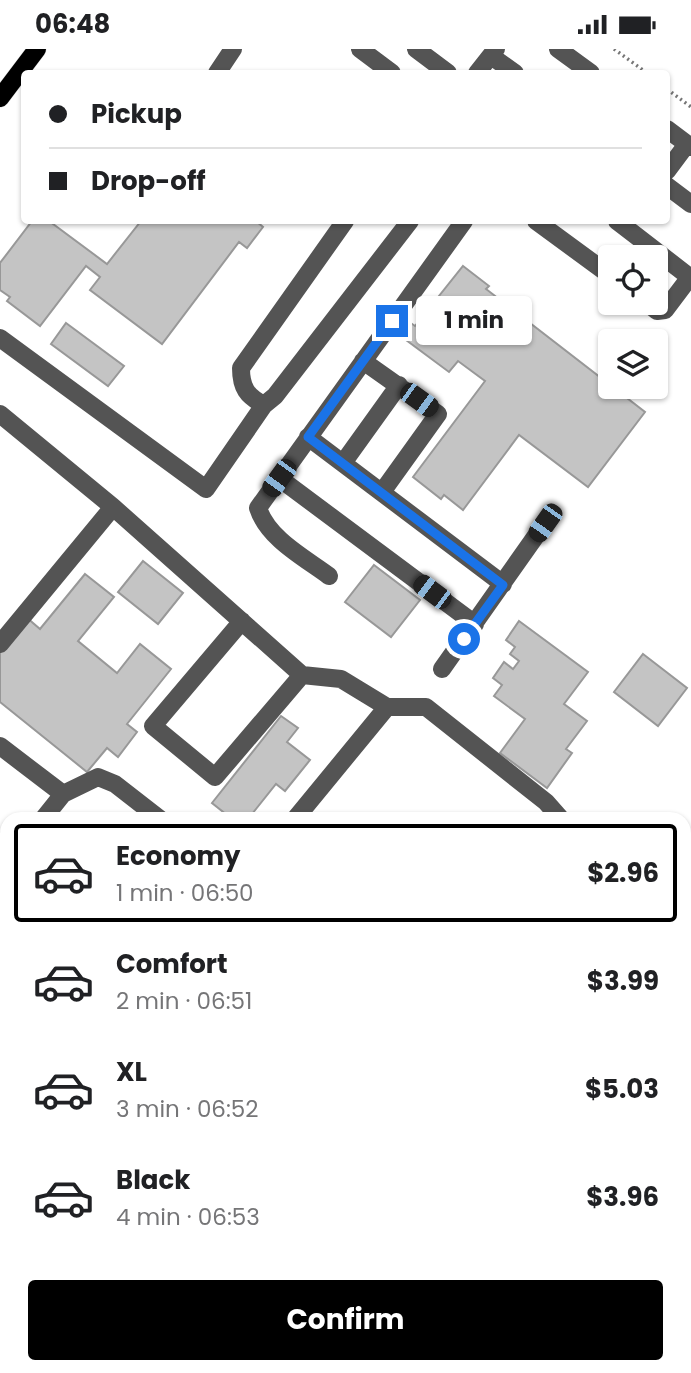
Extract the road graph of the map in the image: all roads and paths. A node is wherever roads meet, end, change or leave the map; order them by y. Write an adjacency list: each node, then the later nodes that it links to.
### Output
1 (37, 49): 16 (main road)
2 (233, 49): 8 (street)
3 (360, 49): 9 (street)
4 (416, 49): 10 (street)
5 (558, 49): 13 (street)
6 (615, 49): 14 (path)
7 (494, 53): 11 (street); 12 (street)
8 (219, 70)
9 (388, 70)
10 (444, 70)
11 (480, 70)
12 (512, 70)
13 (587, 70)
14 (643, 70)
15 (670, 91): 17 (path)
16 (0, 97)
17 (691, 107)
18 (670, 131): 19 (street)
19 (689, 146): 20 (street)
20 (670, 168)
21 (670, 188): 22 (street)
22 (691, 204)
23 (343, 224): 34 (street)
24 (408, 224): 34 (street)
25 (462, 224): 32 (street)
26 (540, 224): 28 (street)
27 (625, 224): 29 (street)
28 (598, 266)
29 (690, 278): 30 (street)
30 (668, 306)
31 (0, 338): 34 (street)
32 (363, 361): 33 (street); 36 (street)
33 (399, 385): 37 (street); 39 (street)
34 (270, 401)
35 (0, 414): 40 (street)
36 (308, 437): 37 (street); 38 (street)
37 (343, 463): 39 (street)
38 (279, 478): 42 (street); 45 (street)
39 (382, 492): 43 (street)
40 (113, 506): 44 (street); 46 (street)
41 (545, 523): 43 (street)
42 (330, 576)
43 (503, 585): 45 (street)
44 (242, 621): 48 (street); 48 (street)
45 (475, 624): 47 (street)
46 (0, 643)
47 (442, 669)
48 (302, 675): 49 (street)
49 (387, 707): 54 (street); 55 (street)
50 (0, 746): 51 (street)
51 (63, 795): 52 (street); 53 (street)
52 (49, 812)
53 (151, 812)
54 (301, 812)
55 (555, 812)

